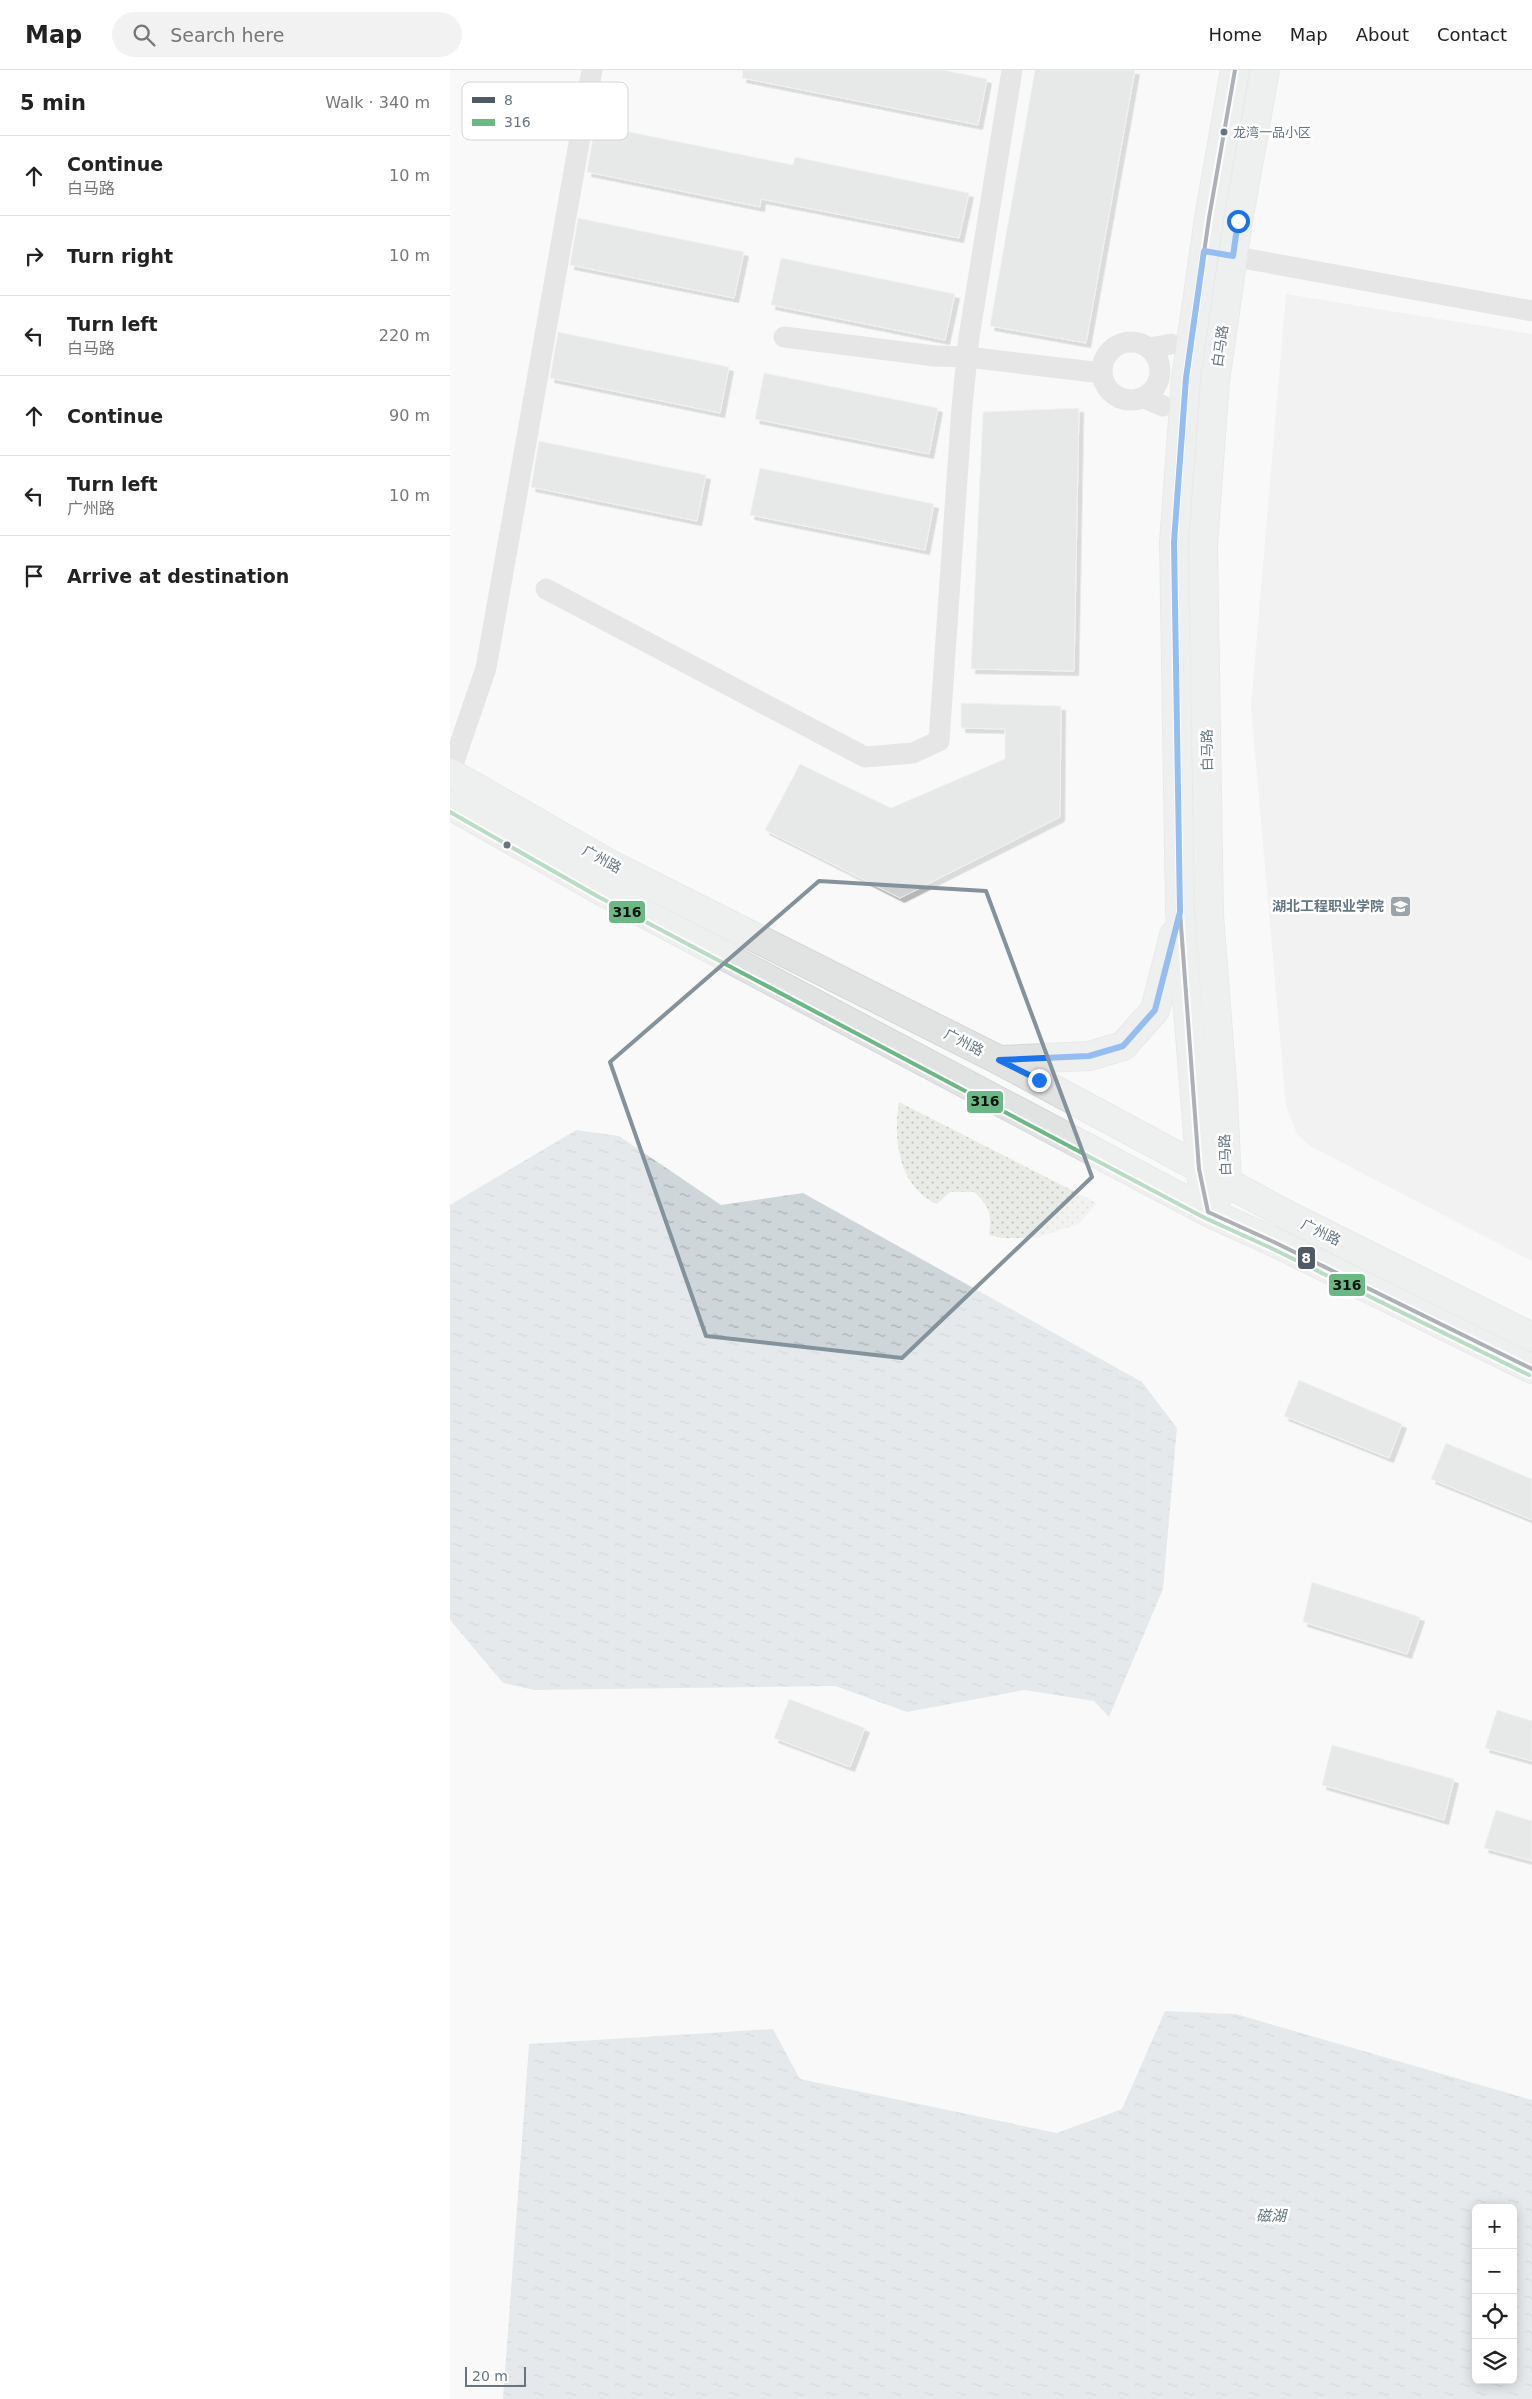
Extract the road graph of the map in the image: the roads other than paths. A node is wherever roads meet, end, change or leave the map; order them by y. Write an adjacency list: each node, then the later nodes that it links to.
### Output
1 (1012, 70): 11 (street)
2 (1235, 70): 5 (main road, 白马路)
3 (1265, 70): 6 (main road, 白马路)
4 (580, 140): 14 (street)
5 (1204, 251): 6 (street); 16 (main road, 白马路)
6 (1233, 256): 7 (street); 19 (main road, 白马路)
7 (1532, 311)
8 (784, 337): 11 (street)
9 (1171, 344): 10 (street)
10 (1150, 348): 12 (street); 12 (street)
11 (967, 358): 12 (street); 13 (street)
12 (1102, 373)
13 (546, 589)
14 (450, 773): 17 (main road, 广州路)
15 (450, 805): 20 (main road, 广州路)
16 (1180, 912): 17 (main road); 18 (main road, 白马路)
17 (999, 1060): 18 (main road, 广州路)
18 (1199, 1169): 19 (main road, 广州路); 20 (main road, 白马路)
19 (1227, 1182): 20 (main road, 白马路); 21 (main road, 广州路)
20 (1208, 1212): 22 (main road, 广州路)
21 (1532, 1337)
22 (1532, 1369)

